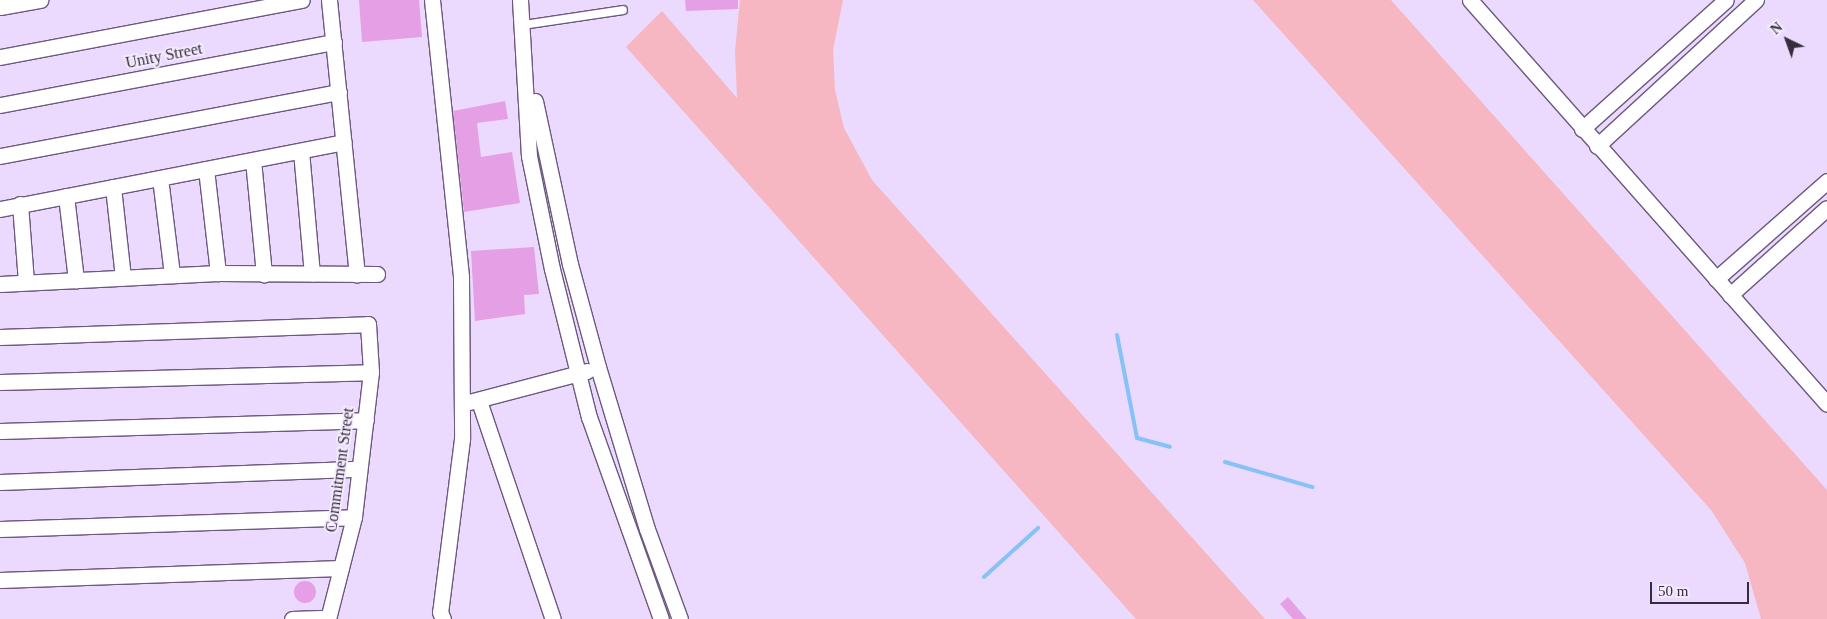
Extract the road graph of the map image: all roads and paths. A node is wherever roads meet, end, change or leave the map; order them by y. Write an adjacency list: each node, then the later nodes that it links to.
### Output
1 (40, 0): 9 (street)
2 (302, 0): 13 (street)
3 (330, 0): 12 (street)
4 (432, 0): 49 (street)
5 (520, 0): 11 (street)
6 (1470, 0): 17 (street)
7 (1726, 0): 17 (street)
8 (1756, 0): 19 (street)
9 (0, 7)
10 (623, 10): 11 (lane)
11 (523, 25): 14 (street)
12 (334, 42): 15 (street); 16 (street, Unity Street)
13 (0, 57)
14 (527, 66): 44 (street); 46 (street)
15 (339, 92): 18 (street); 21 (street)
16 (0, 105)
17 (1582, 129): 19 (street)
18 (344, 142): 20 (street); 36 (street)
19 (1597, 146): 39 (street)
20 (301, 151): 22 (street); 33 (street)
21 (0, 156)
22 (253, 160): 23 (street); 32 (street)
23 (206, 169): 24 (street); 31 (street)
24 (160, 178): 26 (street); 35 (street)
25 (1827, 181): 39 (street)
26 (112, 187): 27 (street); 37 (street)
27 (66, 196): 28 (street); 38 (street)
28 (20, 204): 30 (street); 40 (street)
29 (1827, 208): 42 (street)
30 (0, 209)
31 (218, 273): 32 (street); 35 (street)
32 (264, 274): 33 (street)
33 (312, 274): 36 (street)
34 (377, 274): 36 (street)
35 (172, 275): 37 (street)
36 (357, 275)
37 (123, 277): 38 (street)
38 (76, 280): 40 (street)
39 (1716, 280): 42 (street)
40 (26, 282): 41 (street)
41 (0, 284)
42 (1730, 295): 50 (street)
43 (0, 337): 45 (street, Commitment Street)
44 (598, 367): 46 (street); 64 (street)
45 (371, 372): 47 (street); 51 (street, Commitment Street)
46 (579, 374): 48 (street); 63 (street)
47 (0, 382)
48 (479, 401): 49 (street); 62 (street)
49 (462, 402): 59 (street)
50 (1827, 404)
51 (366, 420): 52 (street); 53 (street, Commitment Street)
52 (0, 431)
53 (359, 469): 54 (street); 55 (street, Commitment Street)
54 (0, 482)
55 (354, 517): 56 (street); 57 (street, Commitment Street)
56 (0, 529)
57 (342, 568): 58 (street); 60 (street, Commitment Street)
58 (0, 580)
59 (441, 617)
60 (328, 618): 61 (street)
61 (292, 619)
62 (553, 619)
63 (660, 619)
64 (680, 619)

